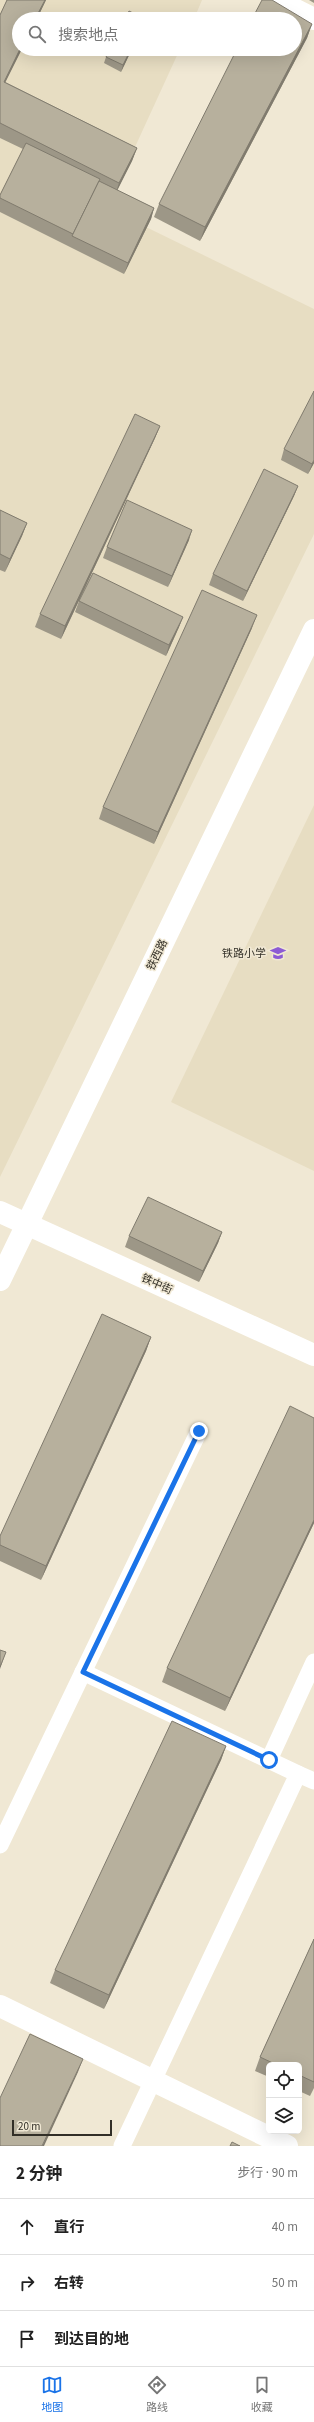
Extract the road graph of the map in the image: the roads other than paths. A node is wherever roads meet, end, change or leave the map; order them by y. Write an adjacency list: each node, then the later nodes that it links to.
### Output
1 (276, 0): 2 (street)
2 (300, 12)
3 (302, 13): 4 (street)
4 (314, 19)
5 (314, 630): 7 (street, 铁西路)
6 (0, 1212): 7 (street, 铁中街)
7 (27, 1225): 8 (street, 铁西路); 9 (street, 铁中街)
8 (0, 1280)
9 (314, 1355)
10 (199, 1431): 12 (lane)
11 (314, 1662): 13 (lane)
12 (83, 1672): 13 (lane); 16 (lane)
13 (269, 1760): 14 (lane)
14 (298, 1774): 15 (lane); 18 (lane)
15 (314, 1781)
16 (0, 1845)
17 (0, 2006): 18 (street)
18 (153, 2080): 19 (lane); 20 (street)
19 (122, 2146)
20 (287, 2146)

